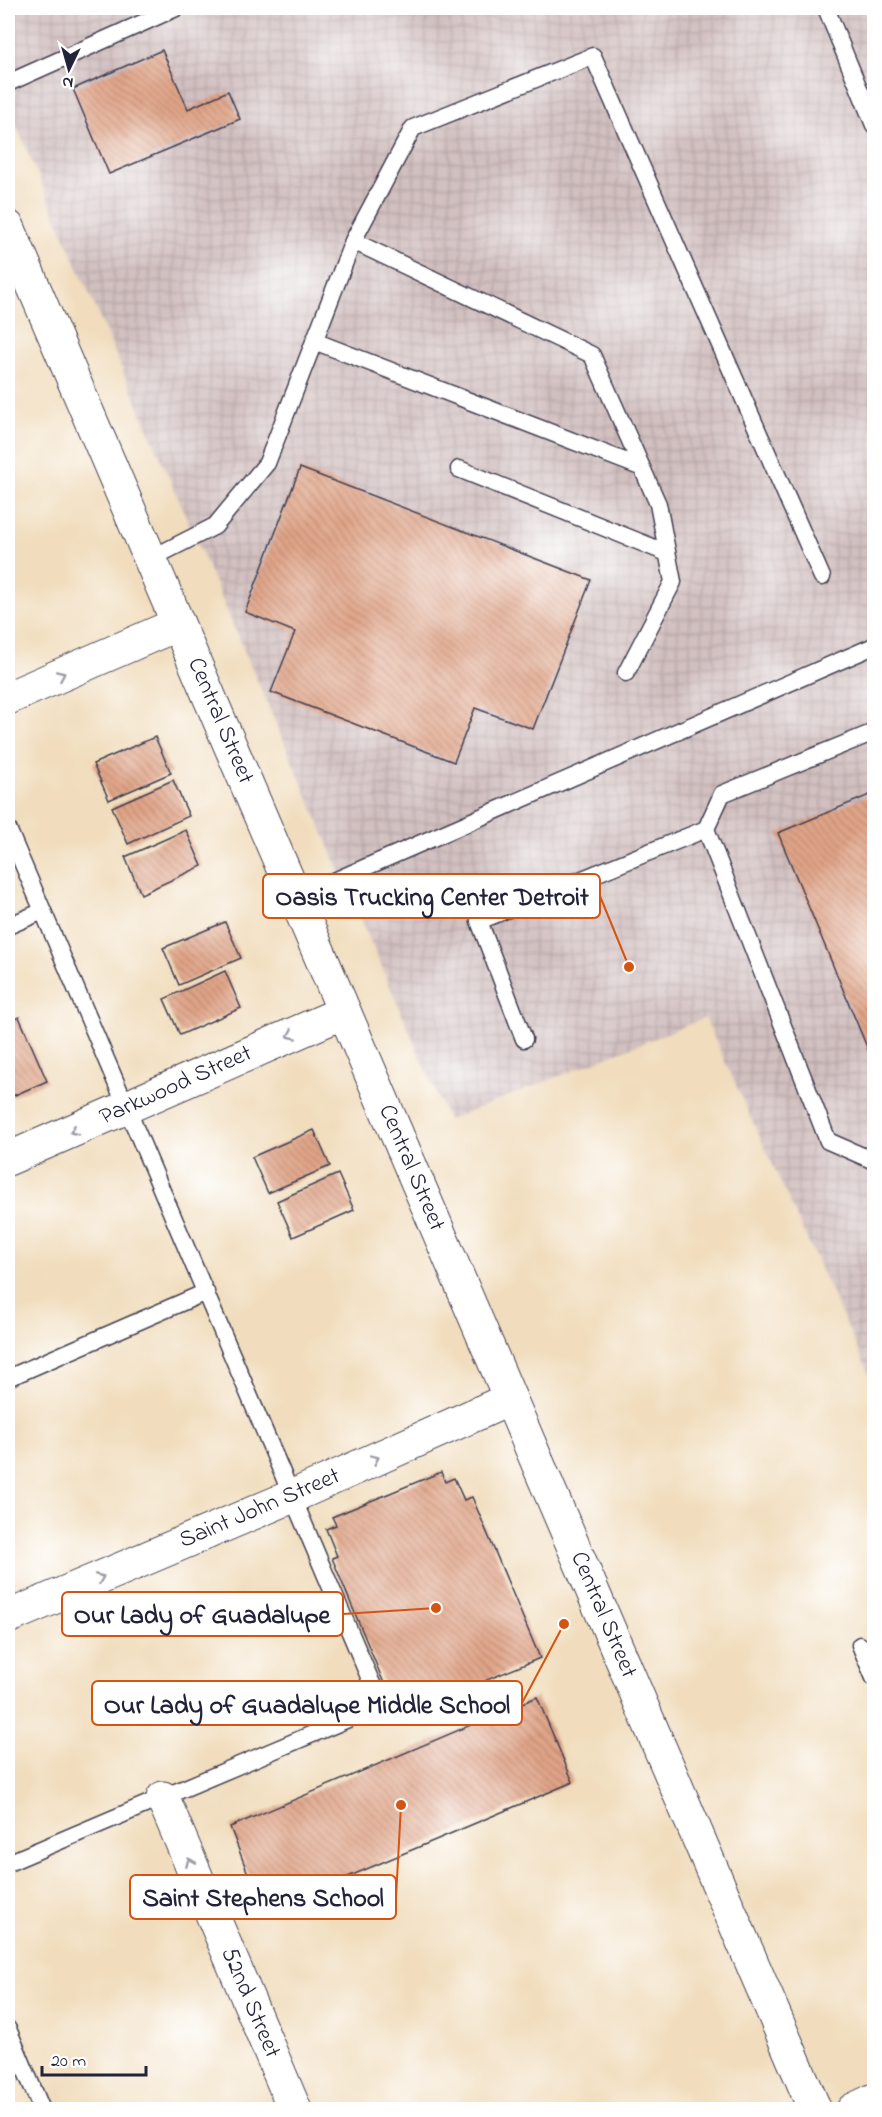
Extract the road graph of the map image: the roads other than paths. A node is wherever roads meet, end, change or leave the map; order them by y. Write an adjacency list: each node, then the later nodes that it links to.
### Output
1 (176, 8): 3 (lane)
2 (826, 8): 4 (lane)
3 (8, 83)
4 (874, 125)
5 (9, 236): 11 (street, Central Street)
6 (353, 241): 7 (lane); 8 (lane); 12 (lane)
7 (314, 340): 8 (lane); 11 (lane)
8 (640, 467): 10 (lane)
9 (459, 469): 10 (lane)
10 (668, 553): 15 (lane)
11 (150, 559): 13 (street, Central Street)
12 (822, 577)
13 (178, 624): 16 (street, one-way to 13); 20 (street, Central Street)
14 (874, 646): 20 (lane)
15 (626, 673)
16 (8, 698)
17 (874, 732): 18 (lane)
18 (706, 829): 24 (lane); 27 (lane)
19 (8, 830): 21 (lane)
20 (295, 898): 23 (street, Central Street)
21 (43, 911): 22 (lane); 25 (lane)
22 (8, 926)
23 (345, 1012): 25 (street, Parkwood Street, one-way to 25); 30 (street, Central Street)
24 (524, 1039)
25 (127, 1108): 26 (street, Parkwood Street, one-way to 26); 28 (lane)
26 (8, 1159)
27 (874, 1161)
28 (206, 1292): 29 (lane); 31 (lane)
29 (8, 1378)
30 (510, 1399): 31 (street, Saint John Street, one-way to 30); 41 (street, Central Street)
31 (293, 1496): 32 (street, Saint John Street, one-way to 31); 35 (lane)
32 (8, 1617)
33 (860, 1645): 34 (lane)
34 (874, 1678)
35 (163, 1798): 36 (lane); 40 (street, 52nd Street, one-way to 35)
36 (8, 1863)
37 (8, 2029): 39 (lane)
38 (874, 2100): 42 (street)
39 (42, 2109)
40 (295, 2109)
41 (815, 2109)
42 (853, 2109)

